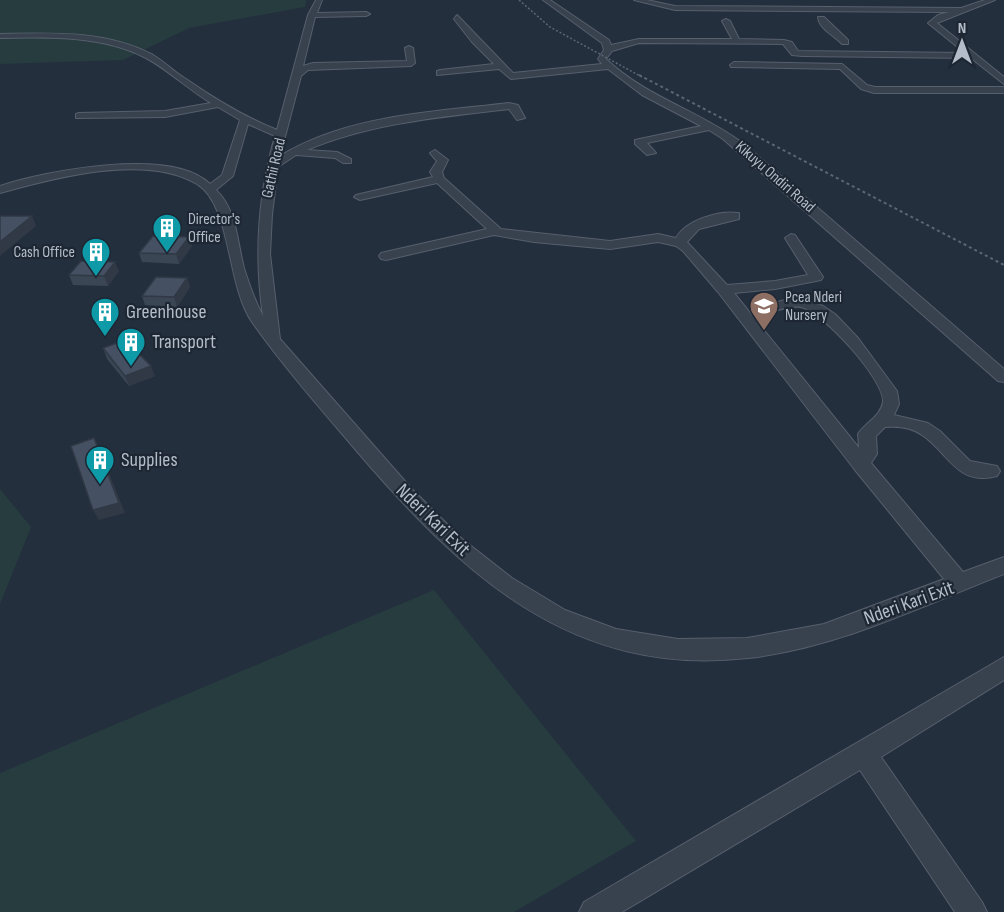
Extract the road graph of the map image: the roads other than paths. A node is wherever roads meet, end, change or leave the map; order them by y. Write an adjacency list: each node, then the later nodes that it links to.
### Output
1 (318, 0): 10 (street, Gathii Road)
2 (546, 0): 22 (street)
3 (637, 0): 7 (street)
4 (800, 0): 7 (street)
5 (973, 0): 6 (street)
6 (988, 1): 8 (street)
7 (800, 9): 8 (street)
8 (965, 10): 17 (street)
9 (366, 14): 10 (street)
10 (312, 15): 28 (street, Gathii Road)
11 (457, 16): 25 (street)
12 (810, 19): 13 (street)
13 (821, 19): 14 (street); 20 (street)
14 (831, 19)
15 (924, 20): 17 (street)
16 (726, 21): 19 (street)
17 (933, 21): 23 (street)
18 (0, 36): 31 (street)
19 (737, 42): 22 (street); 23 (street)
20 (845, 42)
21 (408, 48): 28 (street)
22 (609, 49): 26 (street)
23 (973, 56): 29 (street)
24 (734, 65): 30 (street)
25 (500, 66): 26 (street); 27 (street)
26 (611, 67): 35 (street, Kikuyu Ondiri Road)
27 (440, 73)
28 (296, 76): 36 (street, Gathii Road)
29 (1004, 81)
30 (1004, 90)
31 (221, 104): 32 (street); 34 (street)
32 (79, 116)
33 (520, 118): 37 (street)
34 (245, 119): 36 (street); 43 (street)
35 (709, 127): 39 (street); 54 (street, Kikuyu Ondiri Road)
36 (281, 135): 41 (street, Gathii Road)
37 (291, 152): 40 (street); 41 (street)
38 (435, 153): 42 (street)
39 (651, 153)
40 (346, 161)
41 (272, 166): 53 (street, Gathii Road)
42 (439, 179): 45 (street); 47 (street)
43 (210, 189): 44 (street); 53 (street, Nderi Kari Exit)
44 (0, 190)
45 (360, 197)
46 (735, 216): 49 (street)
47 (495, 231): 49 (street); 50 (street)
48 (791, 238): 51 (street)
49 (680, 243): 51 (street)
50 (386, 256)
51 (724, 290): 56 (street)
52 (765, 310): 55 (street)
53 (274, 340): 59 (street, Nderi Kari Exit)
54 (1004, 377)
55 (881, 421): 56 (street); 57 (street)
56 (861, 465): 59 (street)
57 (991, 471)
58 (1004, 565): 59 (street, Nderi Kari Exit)
59 (960, 584)
60 (1004, 667): 61 (street)
61 (864, 754): 62 (street); 63 (street)
62 (594, 912)
63 (972, 912)

